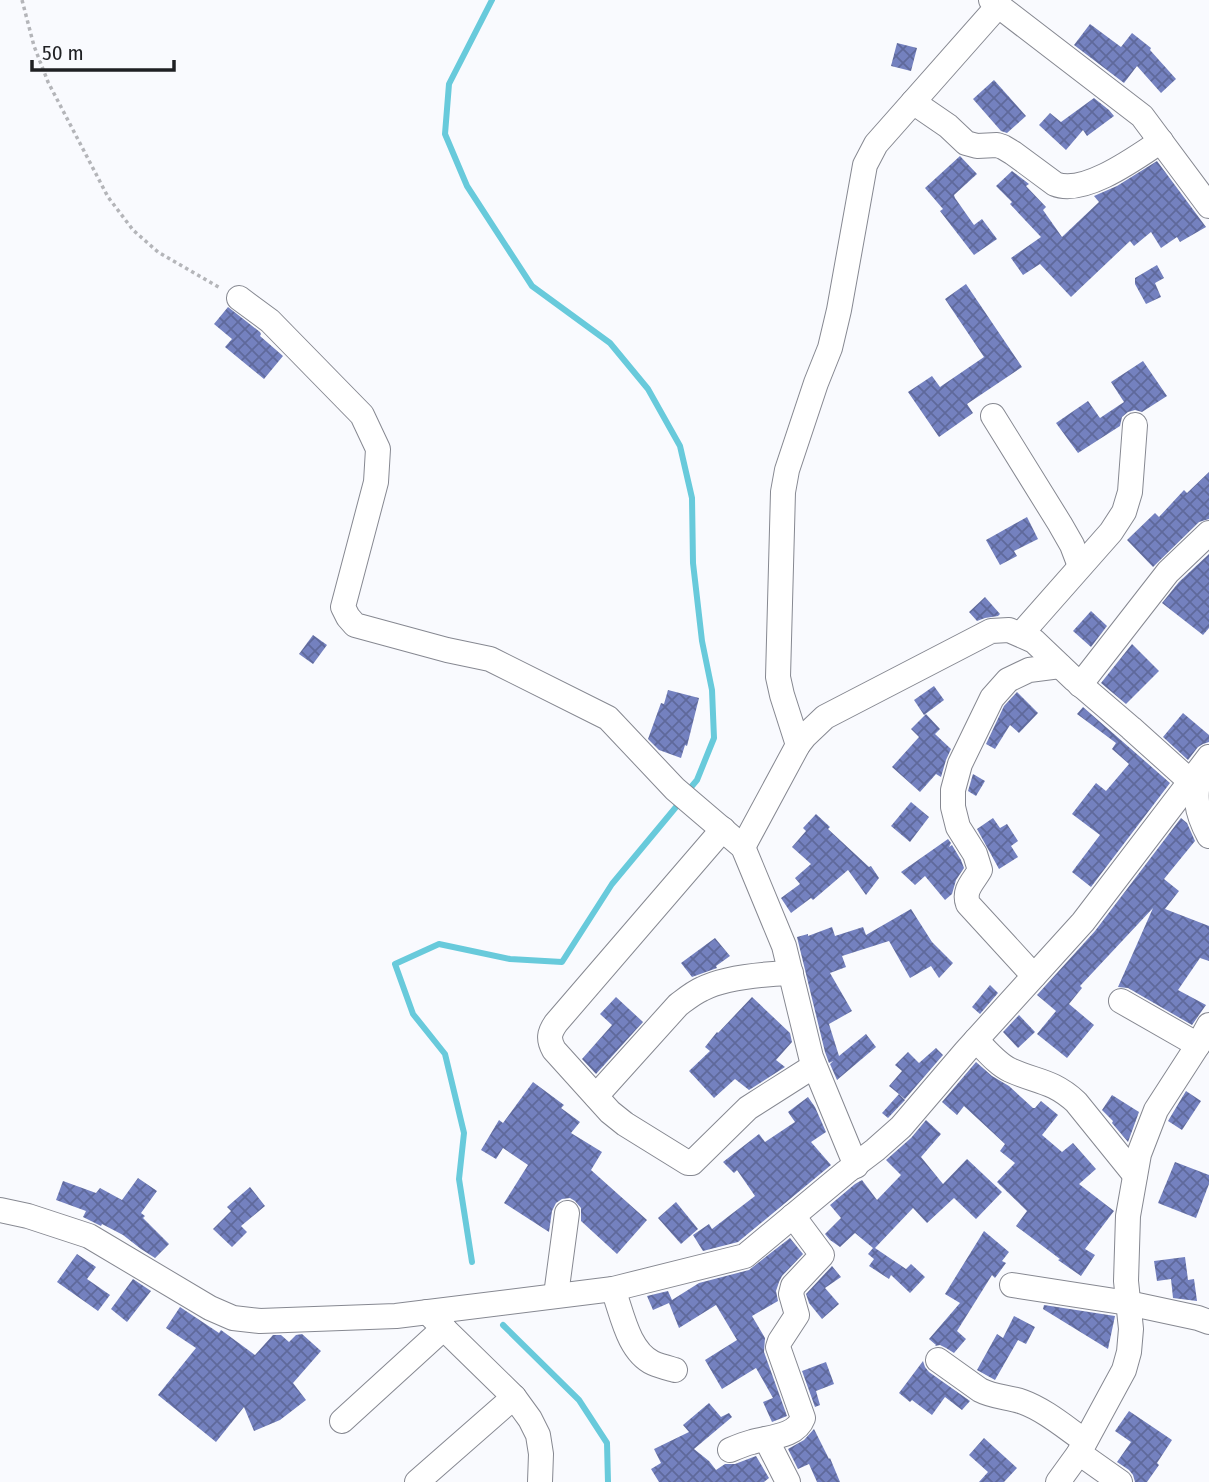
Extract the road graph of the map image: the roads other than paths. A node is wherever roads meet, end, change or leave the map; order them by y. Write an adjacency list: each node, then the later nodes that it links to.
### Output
1 (994, 3): 2 (street); 3 (street)
2 (913, 102): 3 (street); 13 (street)
3 (1161, 141): 4 (street)
4 (1209, 206)
5 (239, 298): 16 (street)
6 (993, 416): 9 (street)
7 (1135, 425): 9 (street)
8 (1209, 533): 12 (street)
9 (1080, 566): 10 (street)
10 (1021, 634): 11 (street); 13 (street)
11 (1059, 666): 12 (street); 20 (street)
12 (1080, 685): 15 (street)
13 (798, 745): 18 (street)
14 (1209, 757): 15 (street); 17 (street)
15 (1190, 781): 20 (street)
16 (716, 823): 18 (street); 25 (street)
17 (1209, 836)
18 (744, 847): 19 (street)
19 (791, 973): 24 (street); 25 (street)
20 (1034, 976): 23 (street)
21 (1121, 1001): 22 (street)
22 (1204, 1035): 27 (street)
23 (976, 1040): 26 (street); 27 (street)
24 (814, 1066): 25 (street); 26 (street)
25 (596, 1096)
26 (856, 1166): 30 (street)
27 (1135, 1175): 34 (street)
28 (0, 1210): 35 (street)
29 (567, 1213): 33 (street)
30 (793, 1216): 32 (street); 41 (street)
31 (1012, 1285): 34 (street)
32 (613, 1289): 33 (street); 38 (street)
33 (556, 1295): 35 (street)
34 (1128, 1303): 36 (street); 42 (street)
35 (436, 1320): 39 (street); 40 (street)
36 (1209, 1322)
37 (938, 1360): 42 (street)
38 (675, 1370)
39 (514, 1397): 44 (street); 45 (street)
40 (342, 1421)
41 (766, 1439): 43 (street); 46 (street)
42 (1082, 1447): 47 (street); 48 (street)
43 (730, 1450)
44 (417, 1482)
45 (540, 1482)
46 (788, 1482)
47 (1058, 1482)
48 (1120, 1482)

